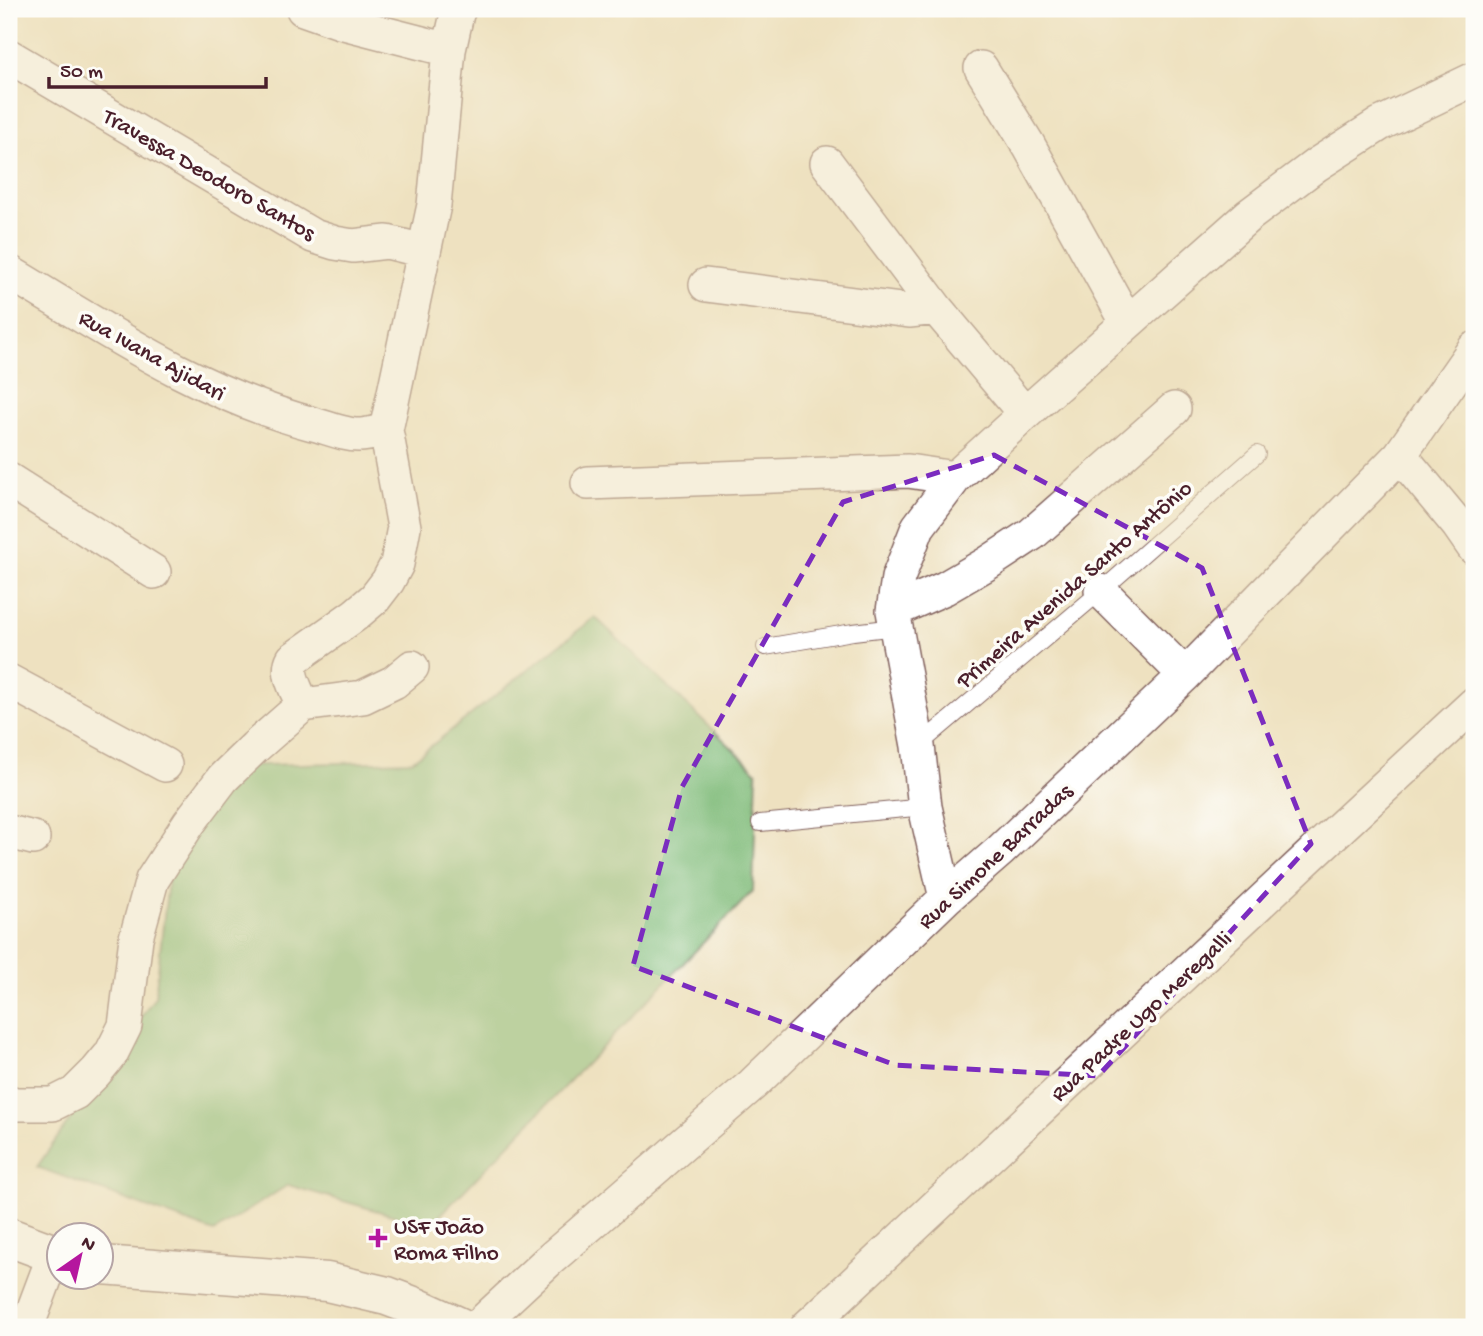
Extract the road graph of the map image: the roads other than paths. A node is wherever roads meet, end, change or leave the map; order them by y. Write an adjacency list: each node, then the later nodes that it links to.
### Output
1 (303, 9): 3 (street)
2 (459, 9): 3 (street)
3 (449, 50): 8 (street)
4 (9, 56): 8 (street, Travessa Deodoro Santos)
5 (981, 68): 12 (street)
6 (1474, 79): 12 (street)
7 (827, 163): 11 (street)
8 (424, 251): 16 (street)
9 (9, 272): 16 (street, Rua Ivana Ajidari)
10 (706, 285): 11 (street)
11 (936, 308): 15 (street)
12 (1127, 322): 15 (street)
13 (1474, 349): 18 (street, Rua Simone Barradas)
14 (1174, 409): 25 (street)
15 (1025, 414): 19 (street)
16 (386, 430): 31 (street)
17 (1257, 454): 24 (lane, Primeira Avenida Santo Antônio)
18 (1400, 455): 22 (street); 28 (street, Rua Simone Barradas)
19 (955, 478): 21 (street); 25 (street)
20 (9, 480): 23 (street)
21 (588, 483)
22 (1474, 548)
23 (154, 572)
24 (1101, 591): 28 (street); 32 (lane, Primeira Avenida Santo Antônio)
25 (894, 619): 26 (lane); 32 (street)
26 (765, 647)
27 (412, 667): 31 (street)
28 (1185, 675): 36 (street, Rua Simone Barradas)
29 (9, 681): 33 (street)
30 (1474, 704): 45 (street, Rua Padre Ugo Meregalli)
31 (303, 705): 37 (street)
32 (918, 746): 34 (street)
33 (165, 765)
34 (925, 807): 35 (lane); 36 (street)
35 (760, 822)
36 (946, 898): 44 (street, Rua Simone Barradas)
37 (9, 1102)
38 (9, 1237): 39 (main road)
39 (46, 1252)
40 (116, 1266): 43 (main road)
41 (46, 1282): 42 (street)
42 (27, 1327)
43 (460, 1327)
44 (477, 1327)
45 (807, 1327)

